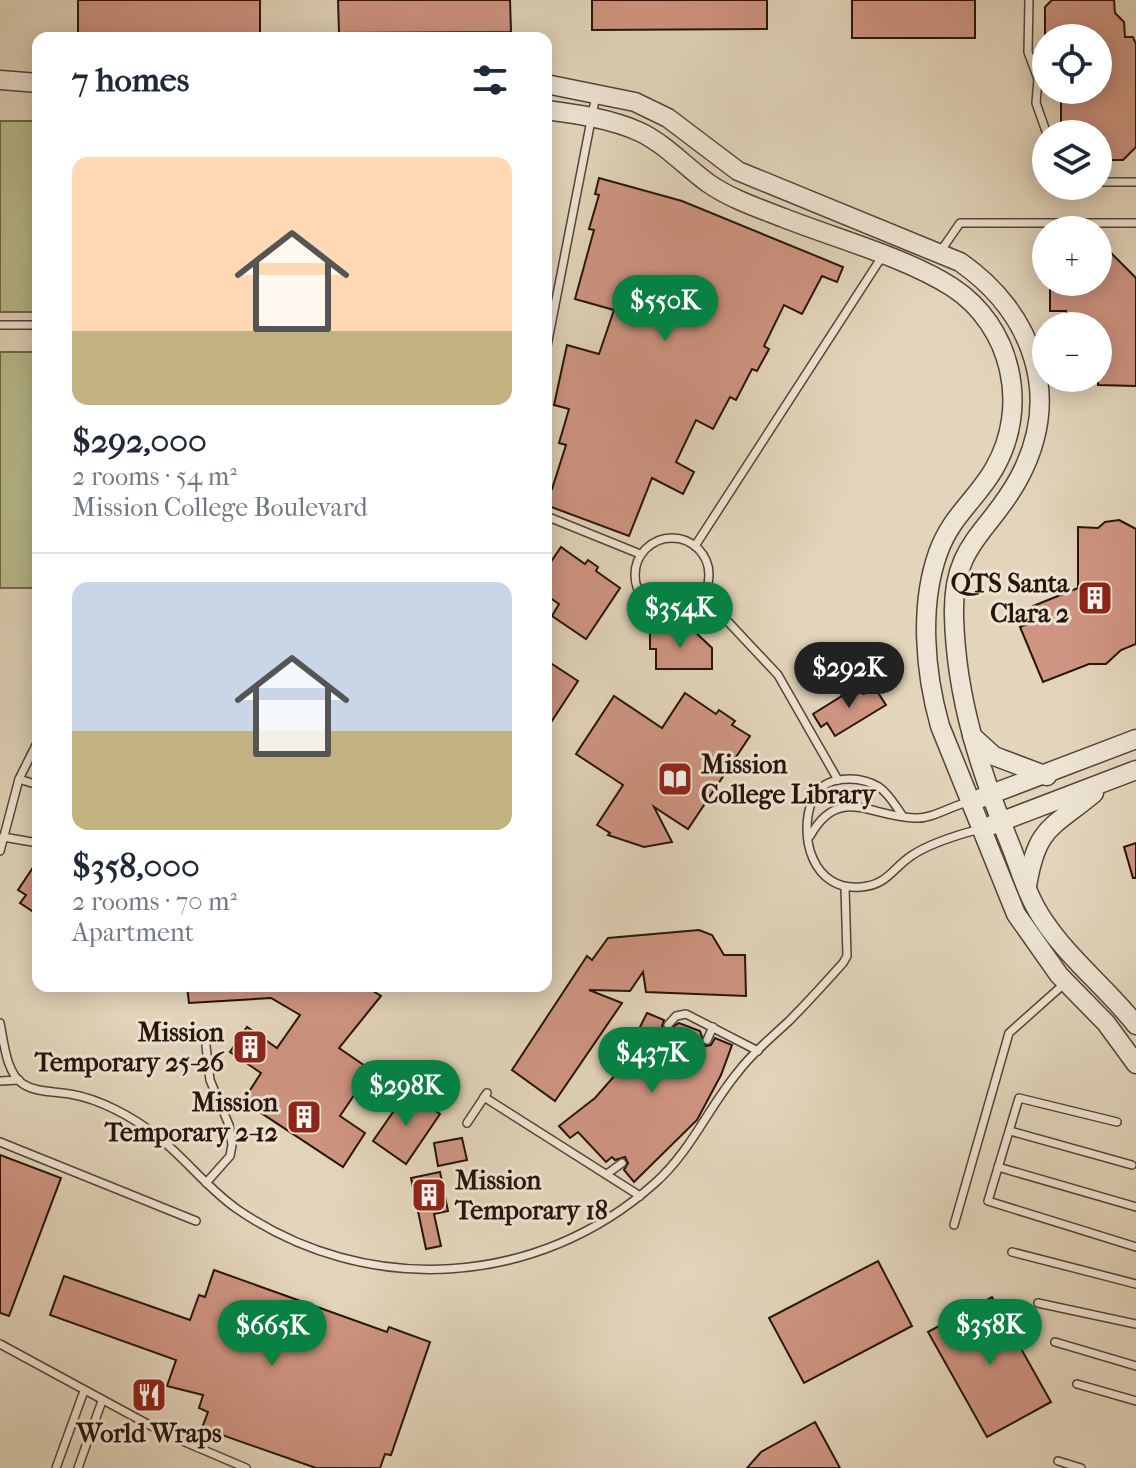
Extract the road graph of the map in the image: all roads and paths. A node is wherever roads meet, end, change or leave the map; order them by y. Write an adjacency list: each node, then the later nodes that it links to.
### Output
1 (1029, 0): 8 (lane)
2 (0, 80): 3 (street)
3 (32, 83)
4 (552, 85): 5 (street)
5 (597, 92): 7 (lane); 12 (street)
6 (552, 111): 7 (street)
7 (592, 118): 14 (street); 15 (lane)
8 (1042, 120)
9 (1112, 182): 10 (lane)
10 (1136, 182)
11 (1136, 223): 13 (lane)
12 (891, 232): 13 (street); 14 (lane)
13 (940, 252): 22 (street)
14 (882, 256): 19 (lane); 32 (street)
15 (552, 321)
16 (0, 325): 17 (lane)
17 (32, 325)
18 (552, 518): 20 (lane)
19 (695, 546): 20 (lane); 21 (lane)
20 (640, 554): 21 (lane)
21 (703, 595): 28 (lane)
22 (972, 736): 26 (street); 31 (street)
23 (1136, 739): 26 (street)
24 (32, 753): 27 (lane)
25 (1136, 770): 29 (street)
26 (1047, 776): 31 (street)
27 (19, 779): 30 (lane); 36 (lane)
28 (838, 780): 33 (lane); 37 (lane)
29 (1108, 782): 34 (street); 40 (street)
30 (32, 783)
31 (991, 795): 32 (street); 34 (street)
32 (970, 801): 33 (lane); 35 (street)
33 (902, 815): 37 (lane)
34 (1001, 822): 35 (street); 40 (street)
35 (982, 828): 41 (lane); 42 (street)
36 (3, 837): 38 (lane); 39 (lane)
37 (808, 838): 41 (lane)
38 (32, 841)
39 (0, 851)
40 (1027, 886): 44 (street)
41 (845, 888): 49 (lane)
42 (1066, 983): 50 (street); 67 (lane)
43 (668, 1025): 45 (lane)
44 (1136, 1025)
45 (713, 1027): 47 (lane); 49 (lane)
46 (1, 1029): 51 (lane)
47 (707, 1040)
48 (206, 1046): 63 (lane)
49 (758, 1051): 64 (lane)
50 (1136, 1064)
51 (19, 1080): 52 (lane); 63 (lane)
52 (0, 1081)
53 (1117, 1122): 55 (lane)
54 (467, 1123): 58 (lane)
55 (1010, 1131): 60 (lane); 61 (lane)
56 (0, 1142): 66 (lane)
57 (579, 1145): 58 (lane)
58 (570, 1151): 62 (lane)
59 (622, 1163): 62 (lane)
60 (1132, 1165)
61 (998, 1167): 65 (lane); 68 (lane)
62 (607, 1174): 64 (lane)
63 (206, 1183): 64 (lane)
64 (640, 1196)
65 (1136, 1207)
66 (196, 1221)
67 (954, 1225)
68 (1136, 1247)
69 (1012, 1252): 70 (lane)
70 (1136, 1284)
71 (1038, 1303): 72 (lane)
72 (1136, 1324)
73 (1055, 1342): 75 (lane)
74 (0, 1344): 77 (lane)
75 (1136, 1366)
76 (1077, 1384): 79 (lane)
77 (84, 1391): 78 (lane); 81 (lane)
78 (102, 1401): 82 (lane); 83 (lane)
79 (1136, 1401)
80 (1058, 1461): 84 (lane)
81 (56, 1468)
82 (78, 1468)
83 (246, 1468)
84 (1081, 1468)

